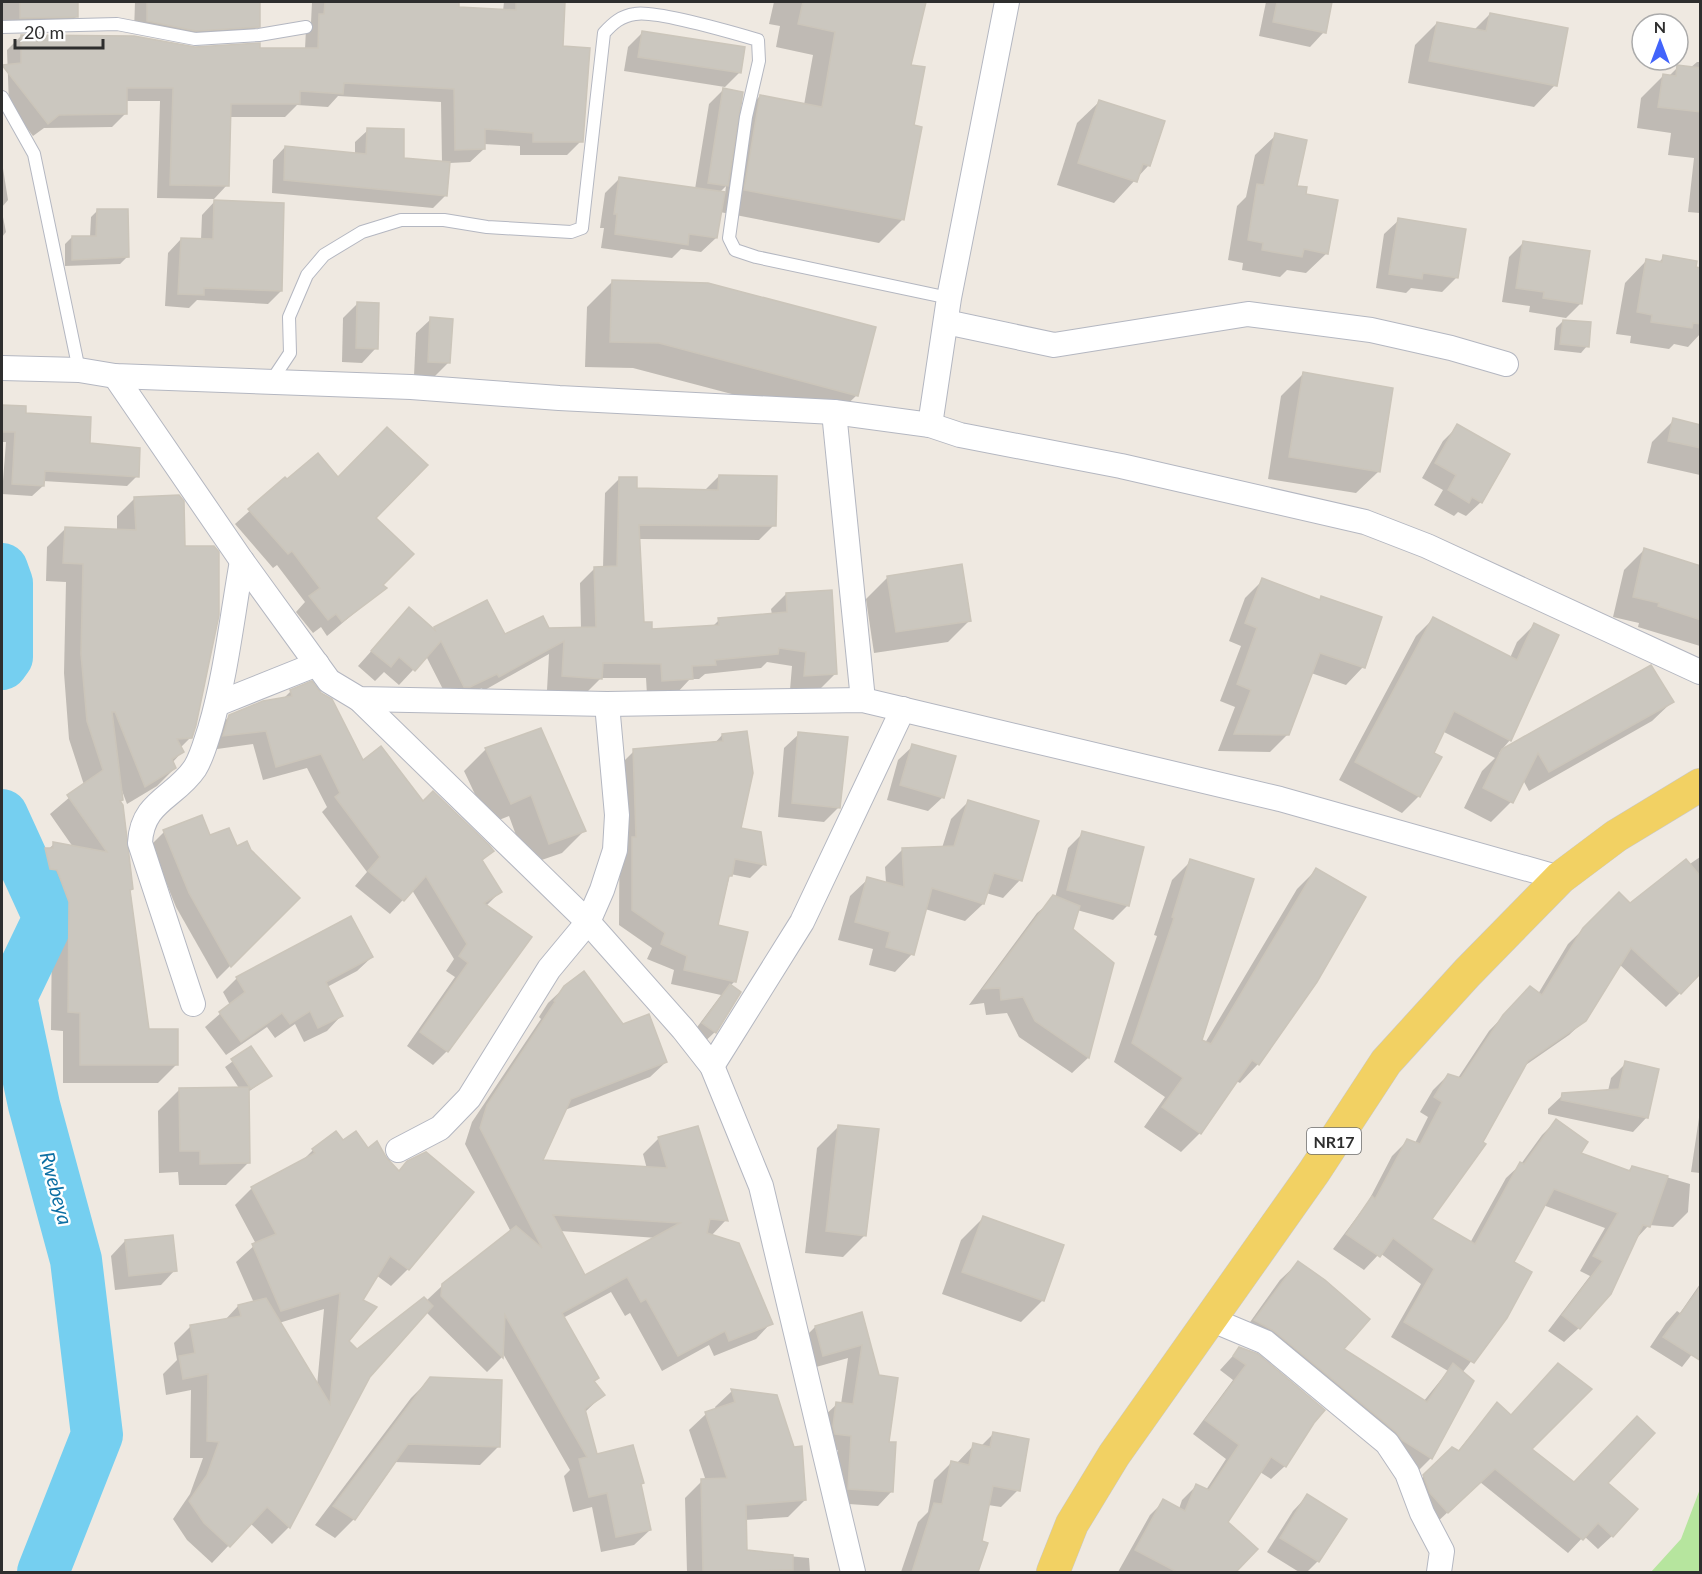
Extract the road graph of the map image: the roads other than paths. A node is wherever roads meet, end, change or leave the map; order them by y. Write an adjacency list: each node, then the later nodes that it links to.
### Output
1 (1007, 2): 5 (street)
2 (2, 27): 3 (lane)
3 (306, 27)
4 (2, 97): 8 (lane)
5 (947, 310): 6 (street); 10 (lane); 12 (street)
6 (1506, 364)
7 (2, 368): 8 (street)
8 (79, 370): 9 (street)
9 (115, 376): 10 (street); 13 (street)
10 (272, 380): 11 (street)
11 (834, 412): 12 (street); 17 (street)
12 (930, 425): 15 (street)
13 (242, 561): 14 (street); 18 (street)
14 (317, 664): 16 (street); 18 (street)
15 (1701, 672)
16 (359, 699): 19 (street); 23 (street)
17 (863, 700): 19 (street); 20 (street)
18 (217, 704): 24 (street)
19 (607, 704): 23 (street)
20 (903, 709): 22 (street); 25 (street)
21 (1701, 785): 22 (main road, NR17)
22 (1560, 878): 27 (main road, NR17)
23 (588, 922): 25 (street); 26 (street)
24 (193, 1004)
25 (712, 1066): 28 (street)
26 (398, 1150)
27 (1210, 1319): 29 (main road, NR17); 30 (street)
28 (853, 1572)
29 (1053, 1572)
30 (1439, 1572)

